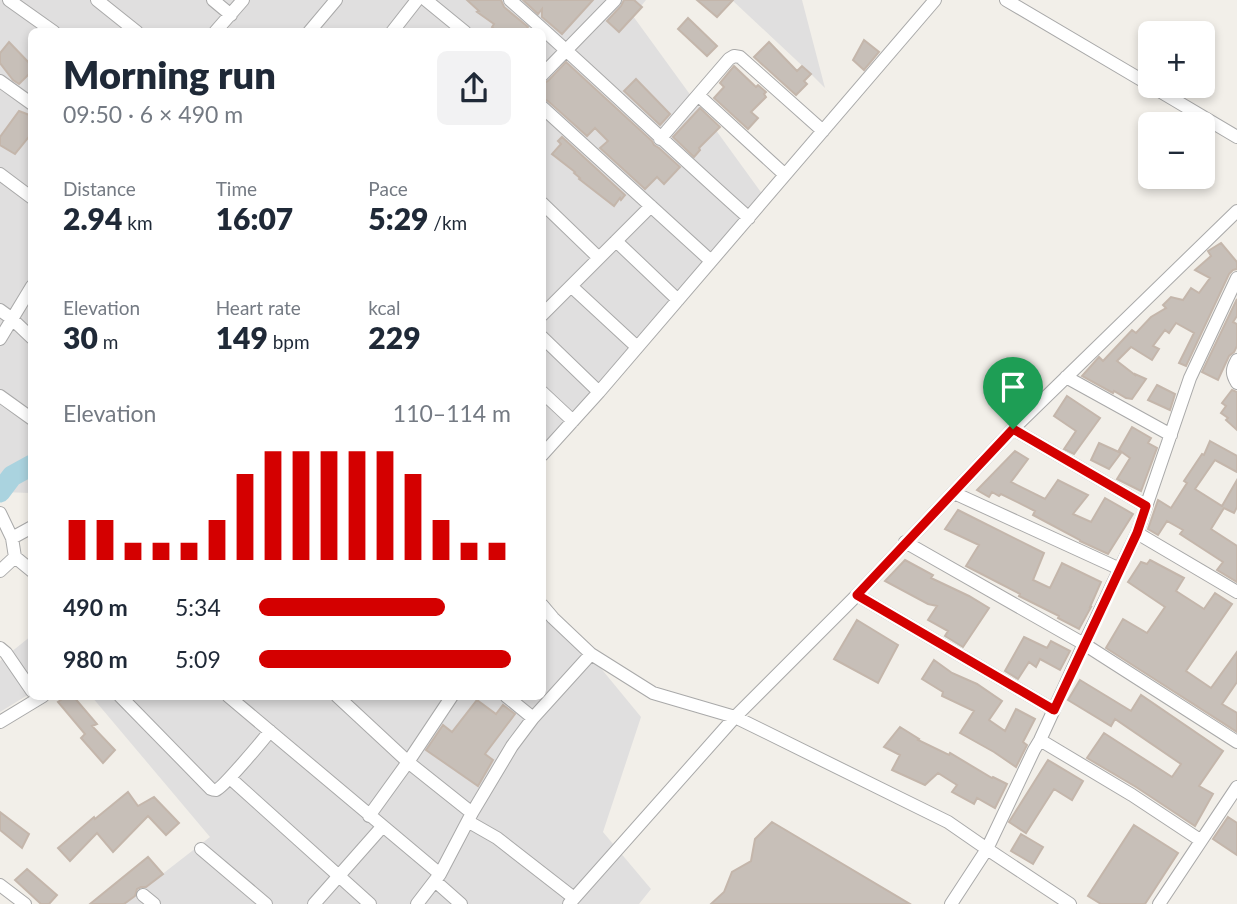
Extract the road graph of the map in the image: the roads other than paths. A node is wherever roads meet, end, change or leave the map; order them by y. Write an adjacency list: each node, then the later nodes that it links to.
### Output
1 (9, 0): 14 (street)
2 (97, 0): 15 (street)
3 (213, 0): 13 (street)
4 (243, 0): 13 (street)
5 (336, 0): 17 (street)
6 (417, 0): 18 (street)
7 (426, 0): 19 (street)
8 (510, 0): 20 (street)
9 (594, 0): 12 (street)
10 (935, 0): 30 (street)
11 (1006, 0): 24 (street)
12 (610, 5): 22 (street)
13 (230, 15): 16 (street)
14 (48, 28)
15 (132, 28)
16 (219, 28)
17 (312, 28)
18 (395, 28)
19 (460, 28)
20 (542, 28)
21 (546, 32): 22 (street)
22 (567, 50): 23 (street); 32 (street)
23 (546, 71)
24 (1138, 78)
25 (0, 81): 28 (street)
26 (698, 95): 30 (street); 32 (street); 34 (street)
27 (1172, 98): 31 (street)
28 (28, 101)
29 (546, 111): 36 (street)
30 (823, 131): 34 (street)
31 (1237, 136)
32 (660, 139): 39 (street)
33 (0, 174): 35 (street)
34 (785, 174): 39 (street)
35 (28, 195)
36 (651, 206): 40 (street); 42 (street)
37 (546, 207): 41 (street)
38 (1237, 211): 55 (street)
39 (748, 218): 42 (street)
40 (616, 241): 41 (street); 46 (street)
41 (599, 258): 44 (street)
42 (711, 261): 46 (street)
43 (1237, 278): 63 (street)
44 (571, 286): 47 (street); 53 (street)
45 (28, 292): 49 (street)
46 (678, 300): 53 (street)
47 (546, 306)
48 (0, 310): 49 (street)
49 (11, 318): 50 (street); 51 (street)
50 (28, 334)
51 (0, 339)
52 (546, 341): 57 (street)
53 (637, 347): 57 (street)
54 (1237, 359): 56 (street)
55 (1066, 377): 62 (street); 63 (street)
56 (1237, 383)
57 (598, 392): 61 (street)
58 (0, 396): 60 (street)
59 (546, 396): 61 (street)
60 (28, 416)
61 (573, 421): 64 (street)
62 (1013, 429): 65 (street); 66 (street)
63 (1171, 435): 66 (street)
64 (546, 451)
65 (954, 493): 71 (street); 74 (street)
66 (1146, 506): 69 (street)
67 (0, 513): 70 (street)
68 (28, 529): 70 (street)
69 (1137, 533): 74 (street); 76 (street)
70 (12, 537): 72 (street)
71 (905, 542): 77 (street); 79 (street)
72 (15, 556): 73 (street); 75 (street)
73 (28, 567)
74 (1119, 569): 79 (street)
75 (0, 570)
76 (1237, 592)
77 (857, 595): 89 (street); 90 (street)
78 (546, 610): 81 (street)
79 (1084, 644): 89 (street); 95 (street)
80 (2, 648): 82 (street)
81 (591, 654): 90 (street); 91 (street)
82 (28, 684)
83 (31, 700): 92 (street)
84 (124, 700): 97 (street)
85 (233, 700): 93 (street)
86 (341, 700): 96 (street)
87 (449, 700): 96 (street)
88 (511, 700): 91 (street)
89 (1054, 710): 94 (street)
90 (735, 717): 104 (street); 109 (street)
91 (533, 718): 100 (street)
92 (0, 722)
93 (270, 731): 97 (street); 99 (street)
94 (1040, 740): 102 (street); 104 (street)
95 (1237, 741)
96 (408, 762): 99 (street); 100 (street)
97 (230, 778): 105 (street)
98 (1237, 787): 102 (street)
99 (369, 816): 101 (street)
100 (470, 818): 106 (street); 109 (street)
101 (382, 827): 105 (street); 106 (street)
102 (1200, 841): 119 (street)
103 (201, 849): 112 (street)
104 (987, 849): 117 (street); 118 (street)
105 (338, 875): 113 (street); 114 (street)
106 (438, 878): 115 (street); 116 (street)
107 (0, 885): 110 (street)
108 (143, 895): 111 (street)
109 (572, 901)
110 (24, 904)
111 (154, 904)
112 (266, 904)
113 (314, 904)
114 (370, 904)
115 (418, 904)
116 (461, 904)
117 (951, 904)
118 (1070, 904)
119 (1159, 904)

